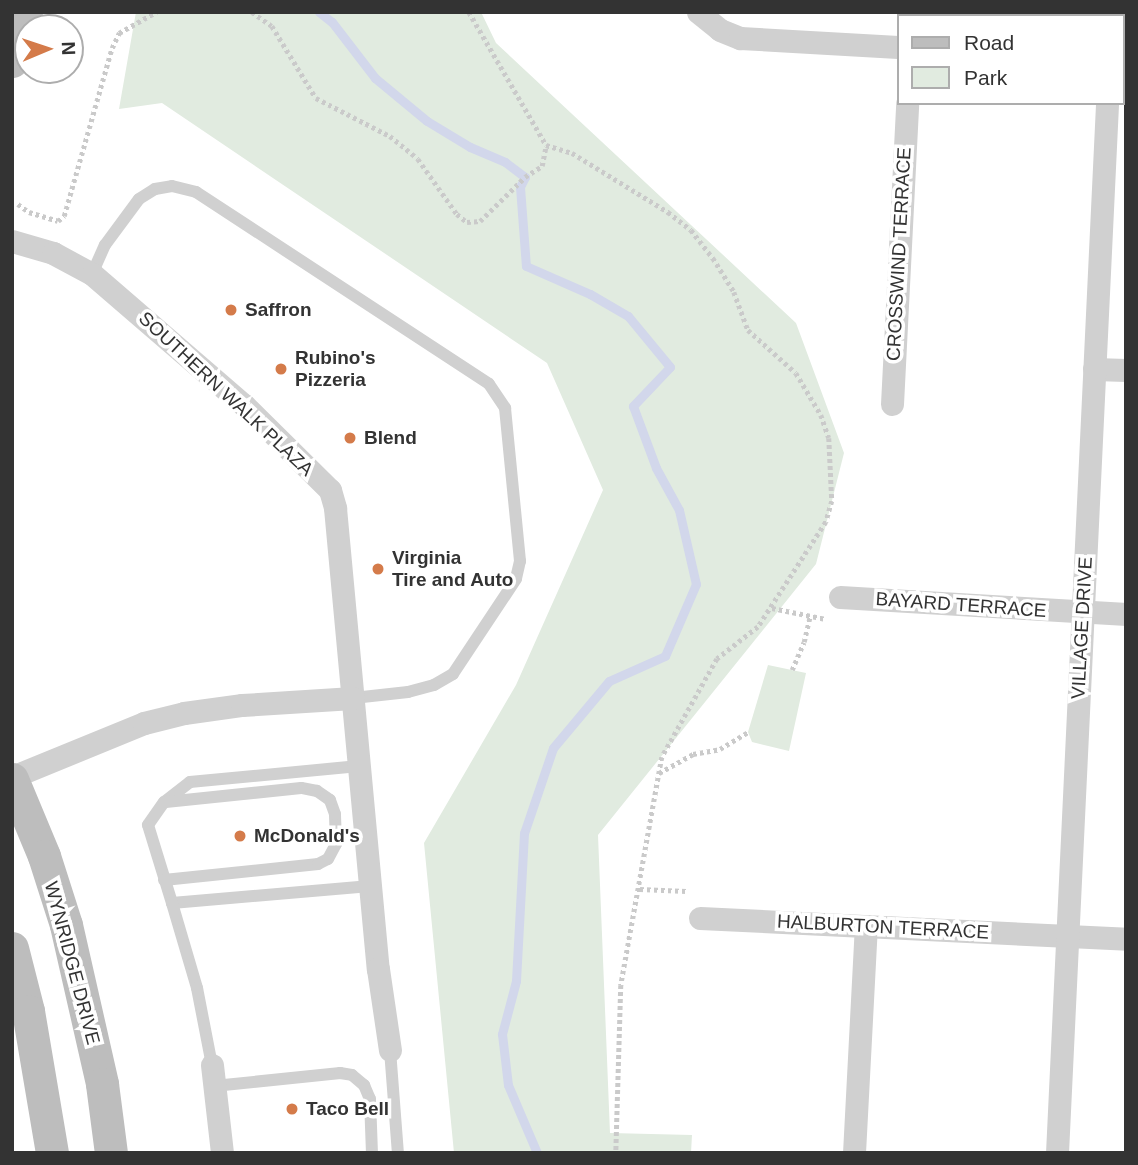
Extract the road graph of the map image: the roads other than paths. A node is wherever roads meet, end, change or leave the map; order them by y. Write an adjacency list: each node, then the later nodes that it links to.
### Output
1 (26, 12): 4 (street)
2 (698, 12): 3 (street)
3 (897, 47)
4 (12, 61)
5 (906, 105): 11 (street, CROSSWIND TERRACE)
6 (1107, 105): 9 (street, VILLAGE DRIVE)
7 (12, 241): 8 (street, SOUTHERN WALK PLAZA)
8 (92, 274): 15 (street, SOUTHERN WALK PLAZA); 15 (lane)
9 (1094, 369): 10 (street); 13 (street, VILLAGE DRIVE)
10 (1126, 370)
11 (892, 404)
12 (840, 597): 13 (street, BAYARD TERRACE)
13 (1083, 612): 14 (street, BAYARD TERRACE); 24 (street, VILLAGE DRIVE)
14 (1126, 614)
15 (353, 698): 16 (street, SOUTHERN WALK PLAZA); 17 (street)
16 (359, 766): 18 (lane); 20 (street, SOUTHERN WALK PLAZA)
17 (12, 778): 30 (street, WYNRIDGE DRIVE)
18 (164, 802): 19 (lane); 19 (lane)
19 (164, 880): 21 (lane)
20 (370, 886): 21 (lane); 27 (street, SOUTHERN WALK PLAZA)
21 (172, 904): 28 (lane)
22 (700, 918): 23 (street, HALBURTON TERRACE)
23 (866, 927): 24 (street, HALBURTON TERRACE); 34 (street)
24 (1067, 937): 25 (street, HALBURTON TERRACE); 35 (street, VILLAGE DRIVE)
25 (1126, 939)
26 (12, 948): 29 (street)
27 (390, 1051): 33 (lane)
28 (213, 1075): 31 (street); 32 (lane)
29 (52, 1153)
30 (111, 1153)
31 (222, 1153)
32 (372, 1153)
33 (398, 1153)
34 (855, 1153)
35 (1057, 1153)

